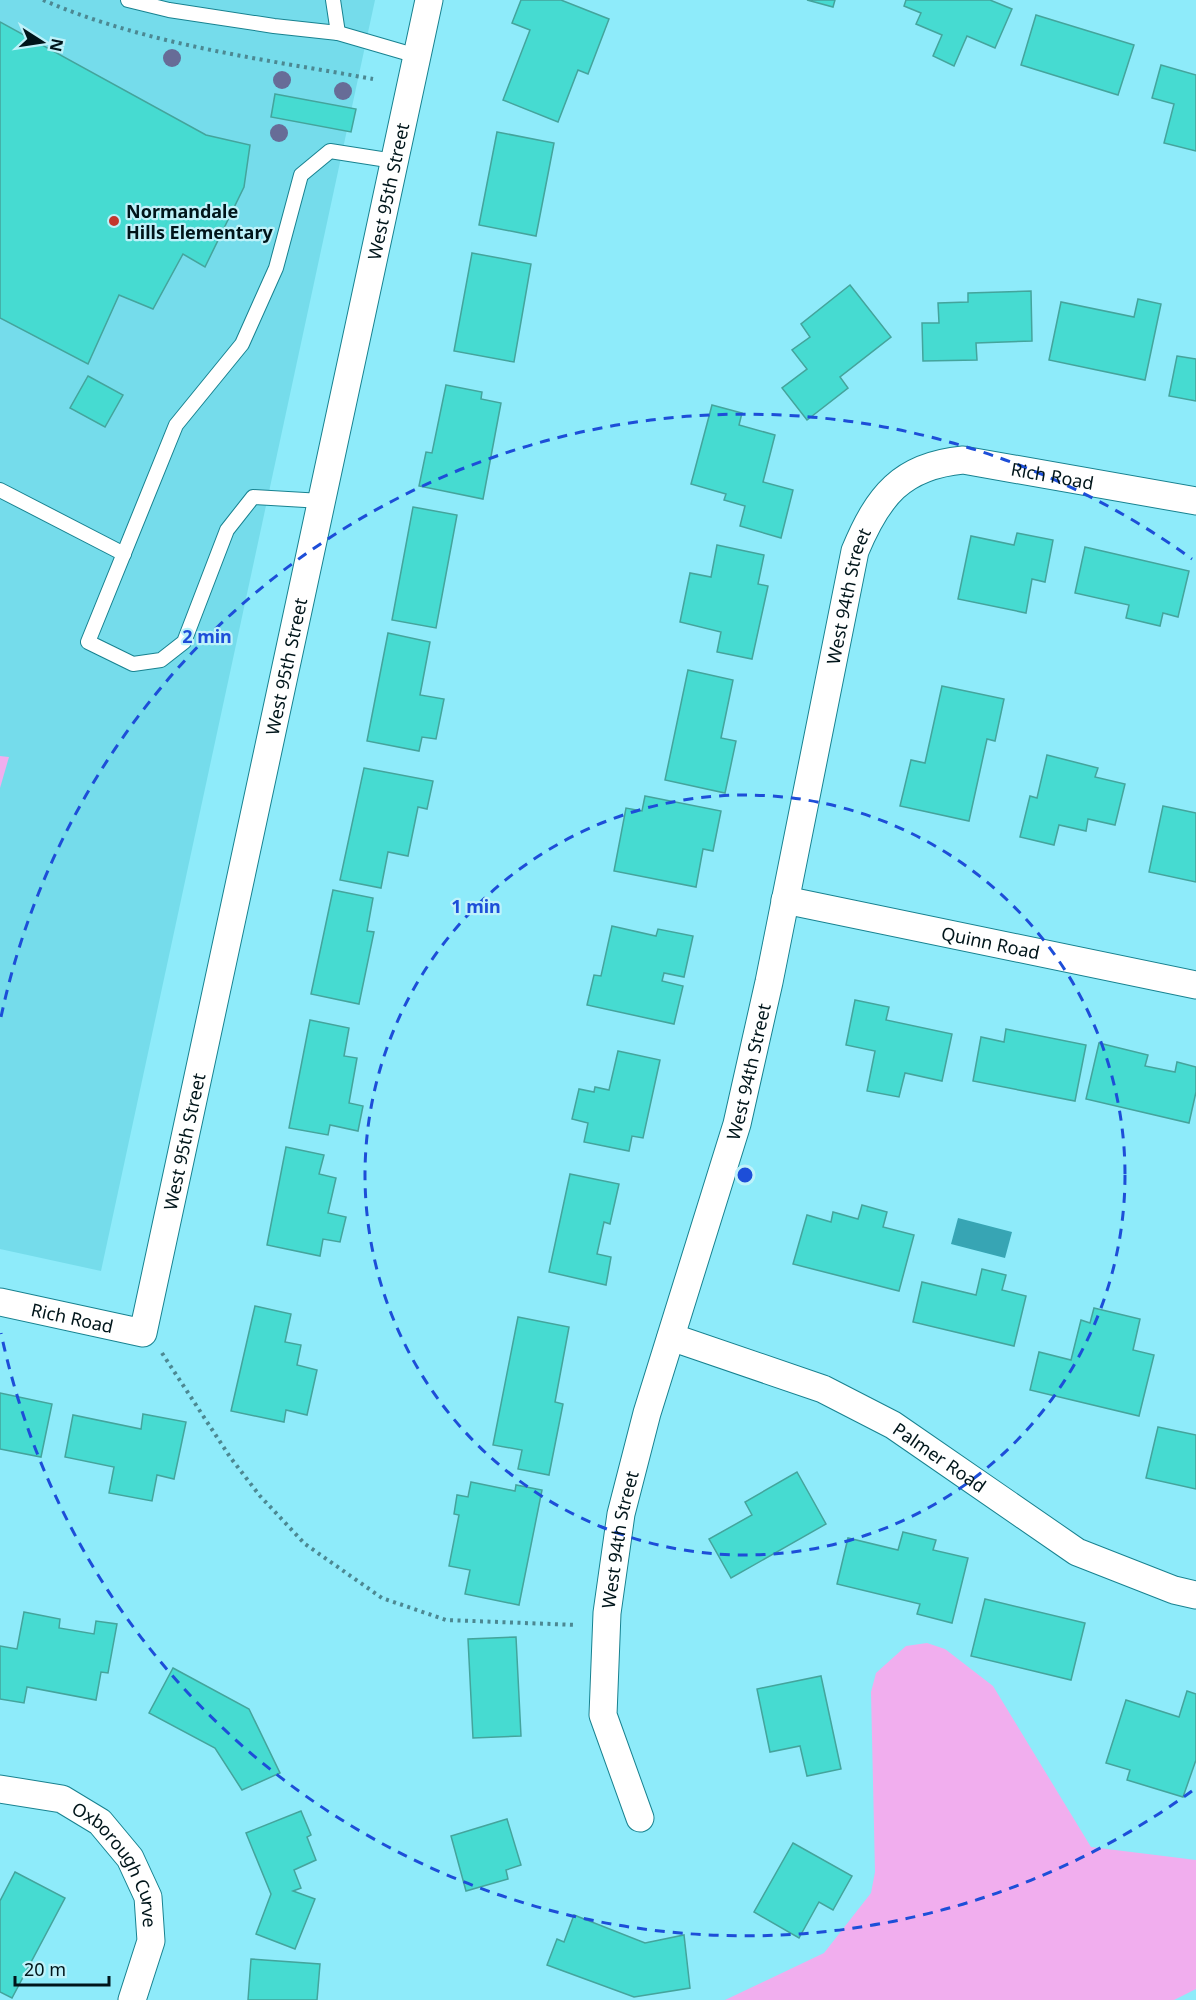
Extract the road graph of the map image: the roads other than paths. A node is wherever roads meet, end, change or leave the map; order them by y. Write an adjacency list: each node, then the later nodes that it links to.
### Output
1 (128, 0): 4 (lane)
2 (333, 0): 4 (lane)
3 (429, 0): 5 (street, West 95th Street)
4 (338, 33): 5 (lane)
5 (417, 56): 6 (street, West 95th Street)
6 (394, 161): 9 (street, West 95th Street); 11 (lane)
7 (910, 475): 10 (street, Rich Road); 12 (street, West 94th Street)
8 (0, 490): 11 (lane)
9 (322, 501): 11 (lane); 15 (street, West 95th Street)
10 (1196, 501)
11 (124, 554)
12 (785, 900): 13 (street, Quinn Road); 16 (street, West 94th Street)
13 (1196, 985)
14 (0, 1302): 15 (street, Rich Road)
15 (143, 1329)
16 (671, 1336): 17 (street, Palmer Road); 19 (street, West 94th Street)
17 (1196, 1594)
18 (0, 1789): 20 (street, Oxborough Curve)
19 (640, 1818)
20 (132, 2000)

